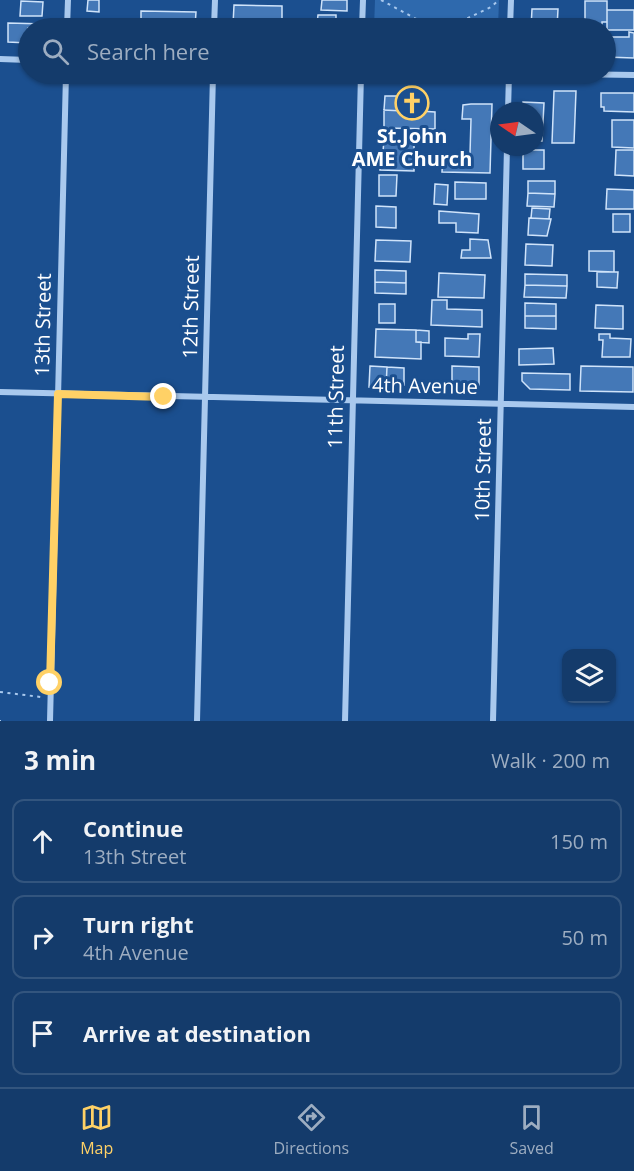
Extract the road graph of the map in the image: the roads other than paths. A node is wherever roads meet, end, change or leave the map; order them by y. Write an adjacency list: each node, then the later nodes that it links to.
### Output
1 (68, 0): 5 (street)
2 (215, 0): 6 (street)
3 (363, 0): 7 (street)
4 (511, 0): 8 (street)
5 (67, 18)
6 (214, 18)
7 (362, 18)
8 (510, 18)
9 (0, 59): 10 (street)
10 (18, 60)
11 (616, 75): 12 (street)
12 (634, 75)
13 (66, 84): 20 (street, 13th Street)
14 (213, 84): 21 (street, 12th Street)
15 (361, 84): 22 (street, 11th Street)
16 (509, 84): 17 (street)
17 (508, 102)
18 (507, 156): 23 (street, 10th Street)
19 (0, 392): 20 (street, 4th Avenue)
20 (58, 394): 21 (street, 4th Avenue); 25 (street, 13th Street)
21 (205, 398): 22 (street, 4th Avenue); 26 (street, 12th Street)
22 (352, 401): 23 (street, 4th Avenue); 27 (street, 11th Street)
23 (501, 404): 24 (street, 4th Avenue); 28 (street, 10th Street)
24 (634, 407)
25 (50, 721)
26 (197, 721)
27 (345, 721)
28 (493, 721)

